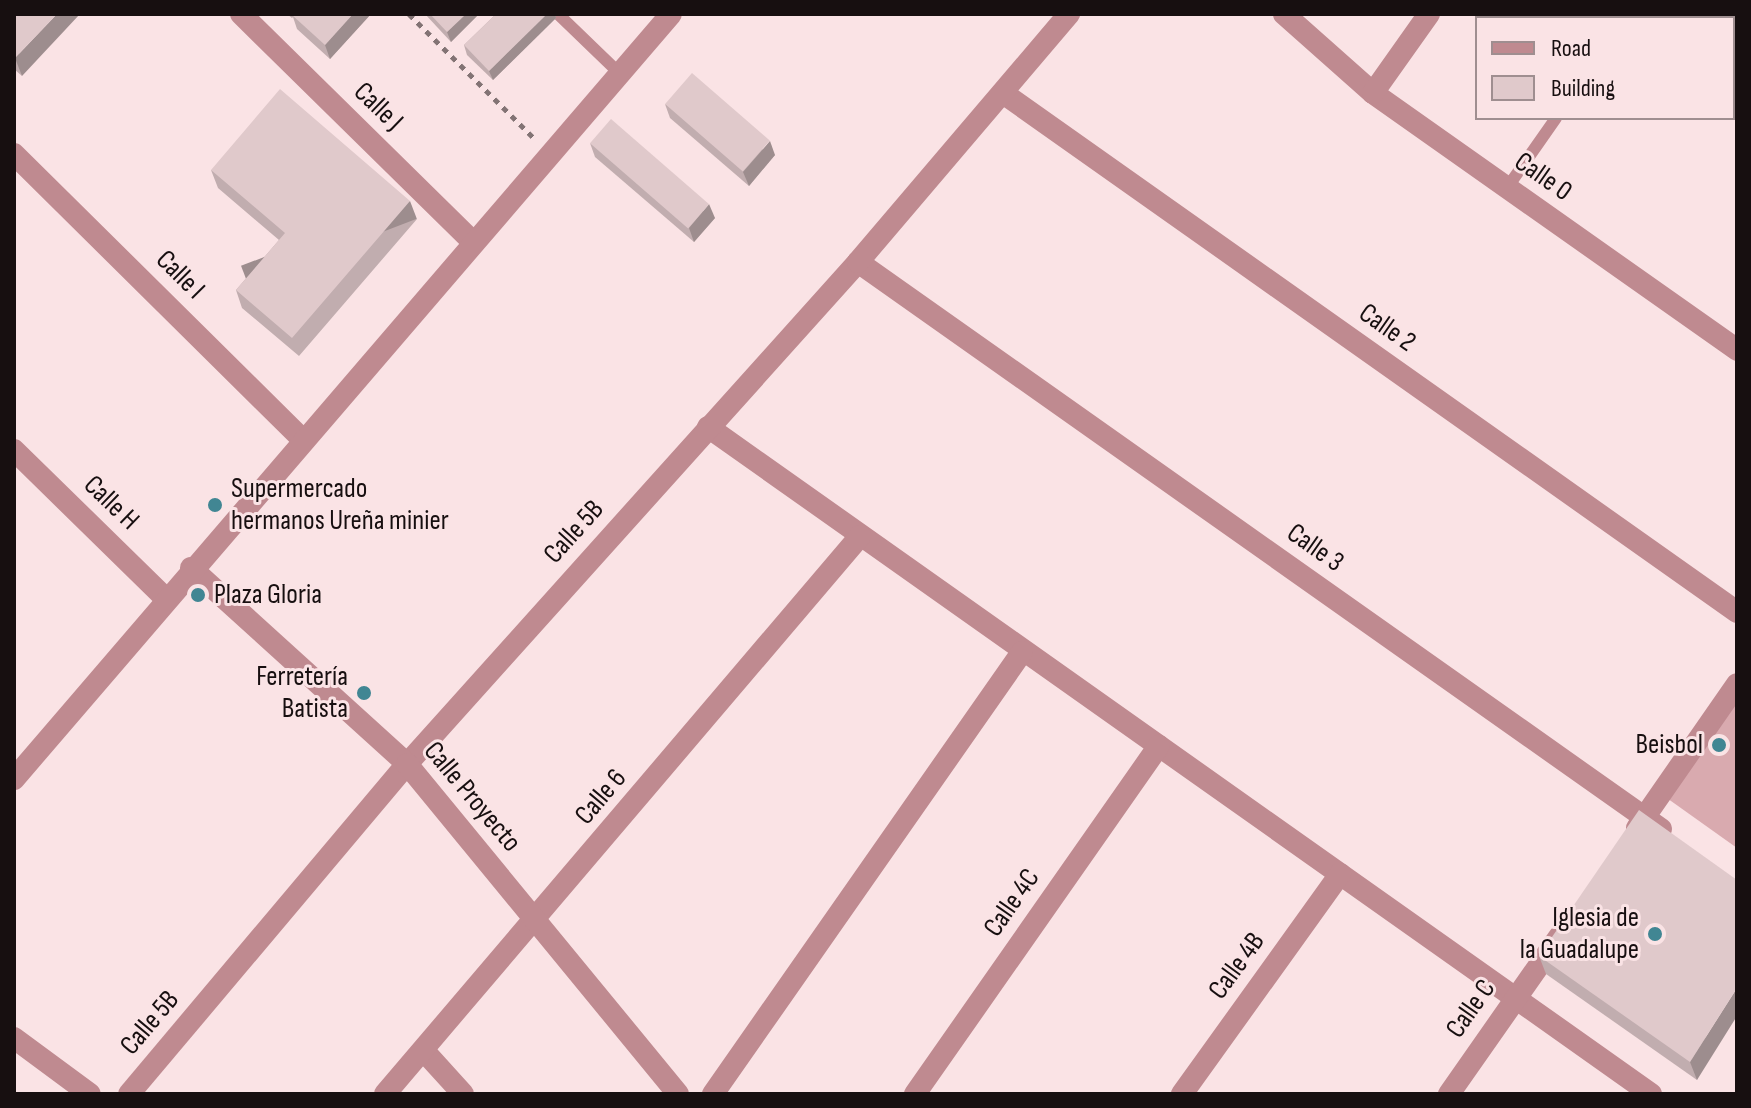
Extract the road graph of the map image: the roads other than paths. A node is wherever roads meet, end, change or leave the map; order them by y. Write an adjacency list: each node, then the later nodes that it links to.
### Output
1 (241, 14): 13 (street, Calle J)
2 (558, 14): 7 (lane)
3 (671, 14): 7 (street)
4 (1069, 14): 8 (street, Calle 5B)
5 (1284, 14): 9 (street, Calle 0)
6 (1429, 14): 9 (street)
7 (619, 73): 13 (street)
8 (1003, 93): 14 (street, Calle 5B); 22 (street, Calle 2)
9 (1373, 93): 12 (street, Calle 0)
10 (1555, 120): 12 (lane)
11 (14, 154): 17 (street, Calle I)
12 (1507, 188): 15 (street, Calle 0)
13 (473, 242): 17 (street)
14 (858, 262): 16 (street, Calle 5B); 28 (street, Calle 3)
15 (1737, 350)
16 (708, 427): 19 (street); 26 (street, Calle 5B)
17 (303, 440): 20 (street)
18 (14, 450): 21 (street, Calle H)
19 (860, 536): 23 (street); 32 (street, Calle 6)
20 (191, 568): 21 (street); 26 (street, Calle Proyecto)
21 (165, 598): 27 (street)
22 (1737, 612)
23 (1022, 652): 25 (street); 42 (street)
24 (1737, 684): 28 (street)
25 (1159, 746): 31 (street); 43 (street, Calle 4C)
26 (407, 764): 32 (street, Calle Proyecto); 38 (street, Calle 5B)
27 (14, 779)
28 (1645, 817): 29 (street); 30 (street, Calle 3)
29 (1626, 843)
30 (1679, 843)
31 (1340, 874): 34 (street); 44 (street, Calle 4B)
32 (537, 919): 36 (street, Calle 6); 41 (street, Calle Proyecto)
33 (1571, 921): 34 (street, Calle C)
34 (1515, 999): 45 (street, Calle C); 46 (street)
35 (14, 1038): 37 (street)
36 (424, 1051): 39 (street, Calle 6); 40 (street)
37 (90, 1094)
38 (129, 1094)
39 (385, 1094)
40 (463, 1094)
41 (678, 1094)
42 (713, 1094)
43 (915, 1094)
44 (1182, 1094)
45 (1449, 1094)
46 (1651, 1094)

